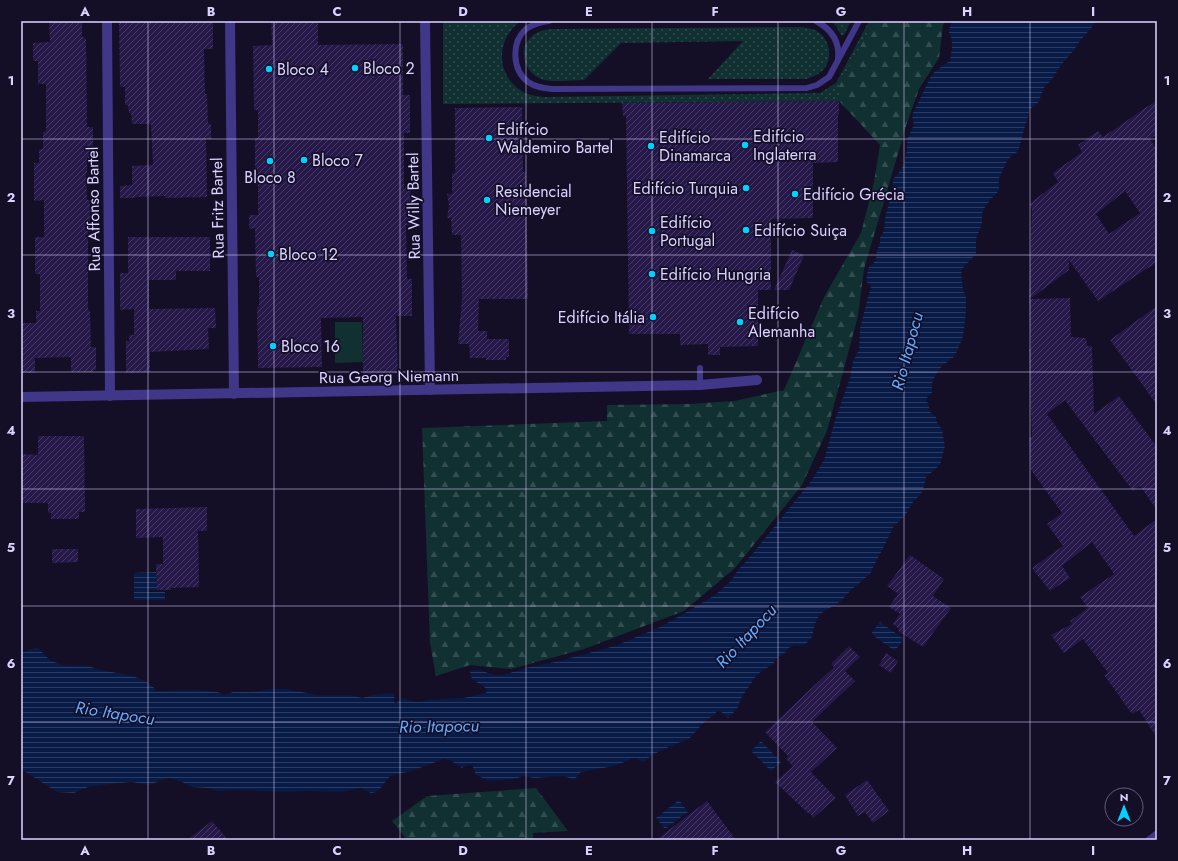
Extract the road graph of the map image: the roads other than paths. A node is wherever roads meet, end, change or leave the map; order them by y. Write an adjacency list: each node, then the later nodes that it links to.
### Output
1 (107, 21): 13 (street, Rua Affonso Bartel)
2 (230, 21): 12 (street, Rua Fritz Bartel)
3 (426, 21): 11 (street, Rua Willy Bartel)
4 (549, 21): 7 (lane)
5 (816, 21): 7 (lane)
6 (859, 21): 7 (lane)
7 (837, 64)
8 (700, 368): 10 (lane)
9 (758, 380): 10 (street, Rua Georg Niemann)
10 (700, 385): 11 (street, Rua Georg Niemann)
11 (430, 390): 12 (street, Rua Georg Niemann)
12 (234, 394): 13 (street, Rua Georg Niemann)
13 (110, 396): 14 (street, Rua Georg Niemann)
14 (21, 397)
15 (1157, 833): 16 (lane)
16 (1148, 840)

